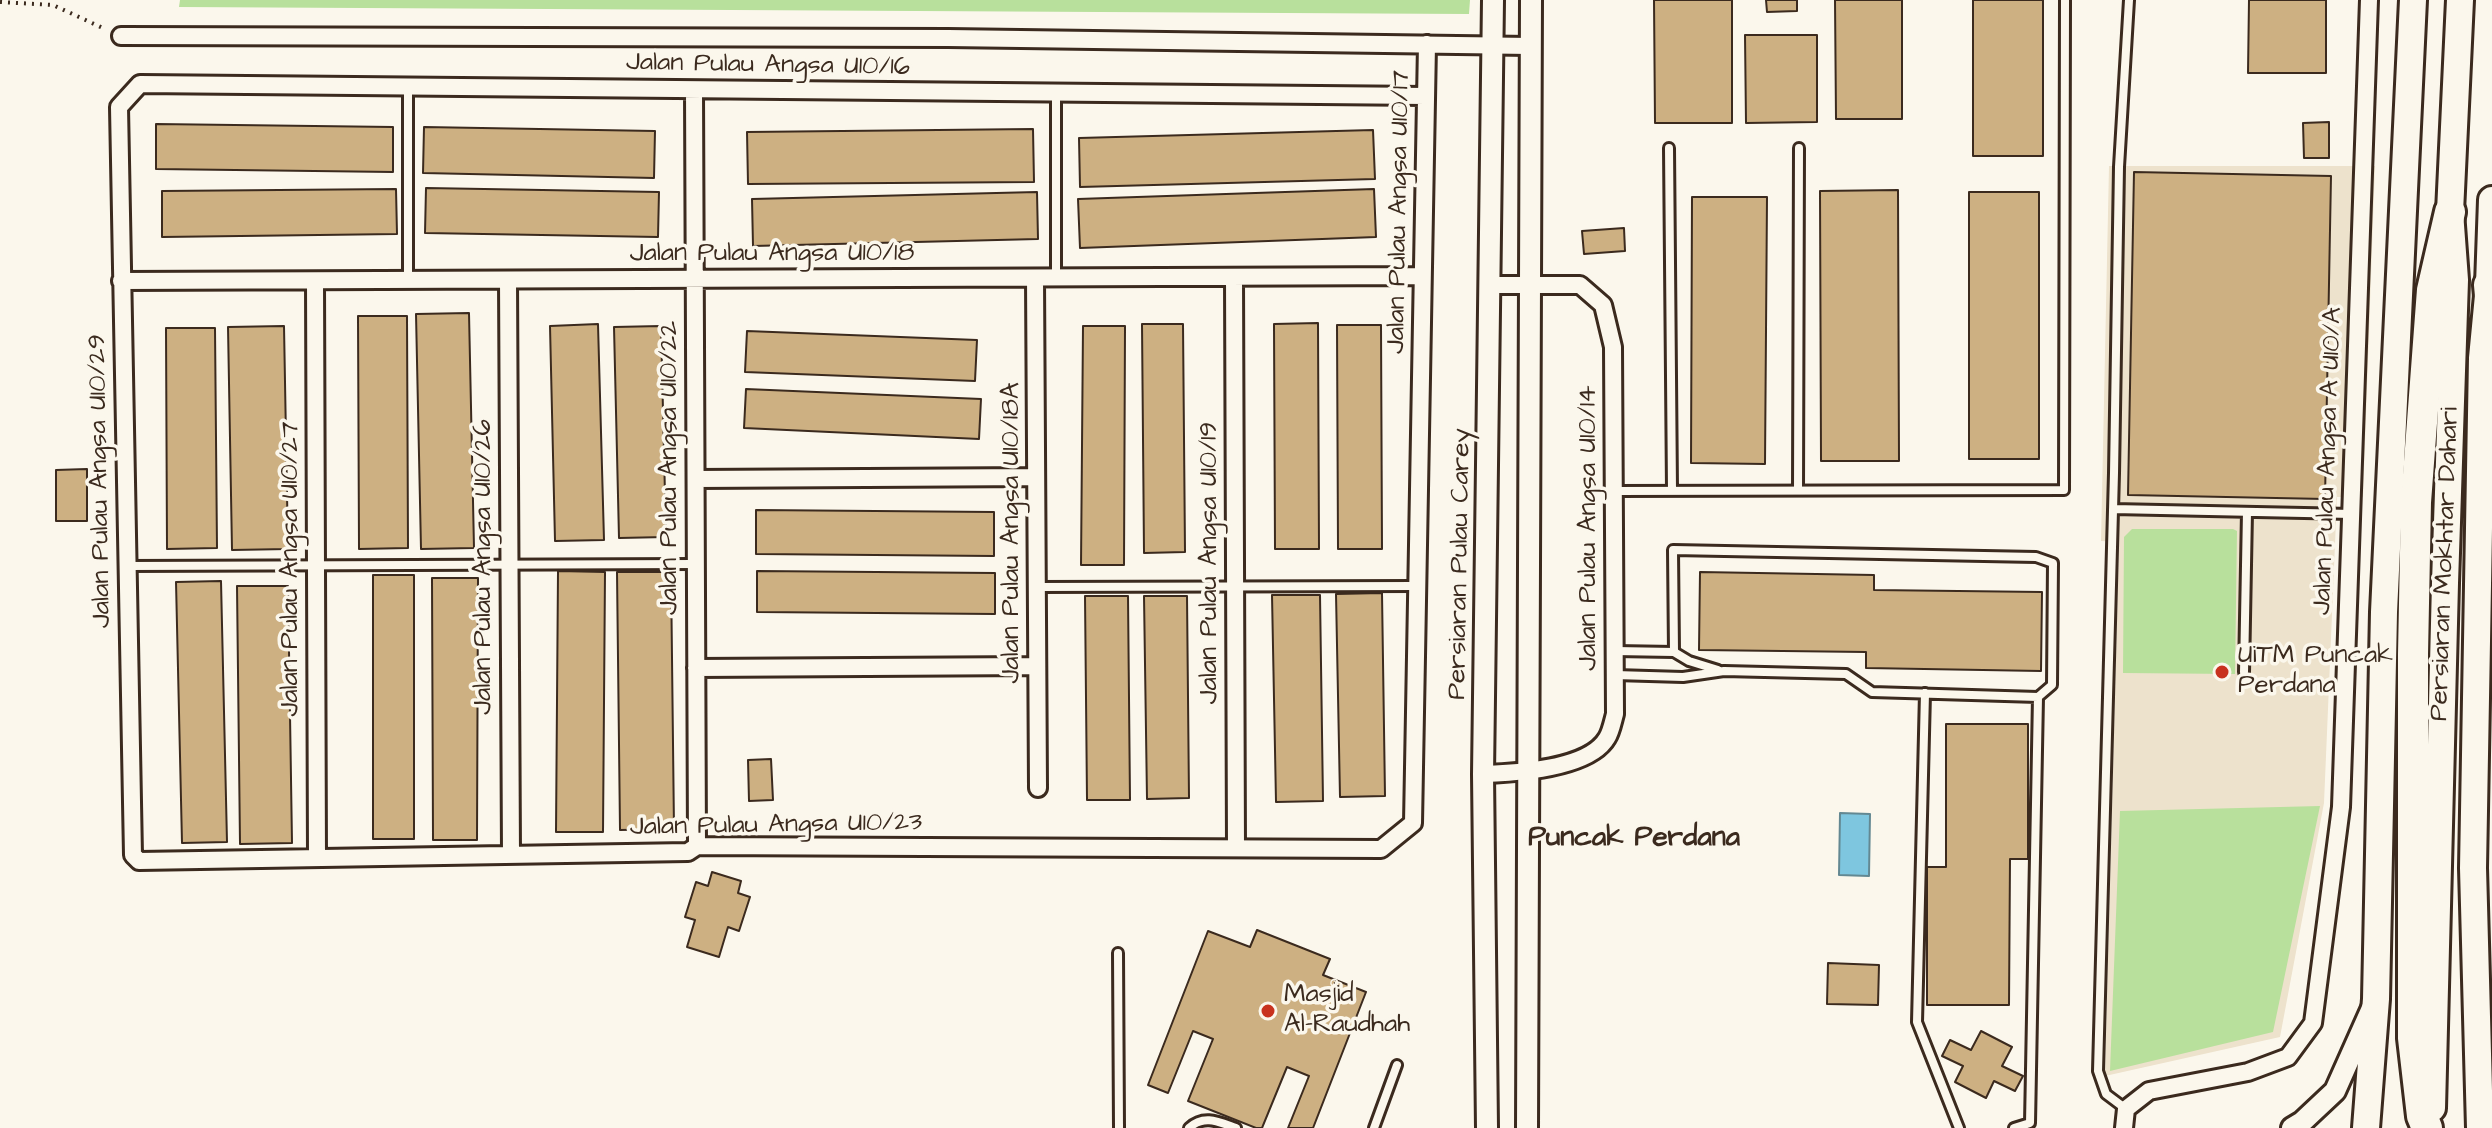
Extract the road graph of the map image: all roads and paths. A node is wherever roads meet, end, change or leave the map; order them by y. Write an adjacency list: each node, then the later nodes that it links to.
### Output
1 (1493, 0): 11 (street, Persiaran Pulau Carey)
2 (1531, 0): 12 (street)
3 (2065, 0): 38 (lane)
4 (2129, 0): 40 (lane)
5 (2369, 0): 42 (street, Jalan Pulau Angsa A U10/A)
6 (2413, 0): 69 (main road)
7 (2460, 0): 21 (main road, Persiaran Mokhtar Dahari)
8 (0, 2): 9 (path)
9 (121, 36): 10 (street, Jalan Pulau Angsa U10/17)
10 (1427, 44): 11 (street); 16 (street, Jalan Pulau Angsa U10/17)
11 (1493, 45): 12 (street); 31 (street, Persiaran Pulau Carey)
12 (1530, 46): 32 (street)
13 (408, 87): 14 (street, Jalan Pulau Angsa U10/16); 17 (street, Jalan Pulau Angsa U10/16); 27 (lane)
14 (694, 90): 15 (street, Jalan Pulau Angsa U10/16); 26 (street, Jalan Pulau Angsa U10/22)
15 (1056, 93): 16 (street, Jalan Pulau Angsa U10/16); 23 (lane)
16 (1426, 96): 22 (street, Jalan Pulau Angsa U10/17)
17 (119, 107): 29 (street, Jalan Pulau Angsa U10/29)
18 (1669, 148): 37 (lane)
19 (1799, 148): 38 (lane)
20 (2492, 200): 33 (main road, Persiaran Mokhtar Dahari)
21 (2450, 212): 83 (main road, Persiaran Mokhtar Dahari); 83 (highway)
22 (1422, 276): 24 (street, Jalan Pulau Angsa U10/18); 48 (street, Jalan Pulau Angsa U10/17)
23 (1056, 277): 24 (street, Jalan Pulau Angsa U10/18); 25 (street, Jalan Pulau Angsa U10/18)
24 (1234, 277): 47 (street, Jalan Pulau Angsa U10/19)
25 (1035, 278): 26 (street, Jalan Pulau Angsa U10/18); 35 (street, Jalan Pulau Angsa U10/18A)
26 (695, 279): 28 (street, Jalan Pulau Angsa U10/18); 36 (street, Jalan Pulau Angsa U10/22)
27 (408, 280): 28 (street, Jalan Pulau Angsa U10/18); 30 (street, Jalan Pulau Angsa U10/18)
28 (508, 280): 44 (street, Jalan Pulau Angsa U10/26)
29 (121, 281): 30 (street, Jalan Pulau Angsa U10/18); 45 (street, Jalan Pulau Angsa U10/29)
30 (315, 281): 46 (street, Jalan Pulau Angsa U10/27)
31 (1491, 285): 32 (street, Jalan Pulau Angsa U10/14); 60 (street, Persiaran Pulau Carey)
32 (1531, 285): 39 (street, Jalan Pulau Angsa U10/14); 59 (street)
33 (2489, 285): 34 (highway); 84 (main road, Persiaran Mokhtar Dahari)
34 (2492, 318)
35 (1036, 477): 36 (street); 49 (street, Jalan Pulau Angsa U10/18A)
36 (696, 479): 43 (street, Jalan Pulau Angsa U10/22)
37 (1672, 490): 38 (lane); 39 (lane)
38 (1798, 490)
39 (1615, 491): 50 (street, Jalan Pulau Angsa U10/14)
40 (2113, 509): 41 (lane); 71 (lane)
41 (2247, 512): 42 (lane); 55 (lane)
42 (2352, 514): 71 (street, Jalan Pulau Angsa A U10/A)
43 (696, 564): 44 (lane); 53 (street, Jalan Pulau Angsa U10/22)
44 (509, 565): 46 (lane); 65 (street, Jalan Pulau Angsa U10/26)
45 (127, 566): 46 (lane); 66 (street, Jalan Pulau Angsa U10/29)
46 (316, 566): 67 (street, Jalan Pulau Angsa U10/27)
47 (1235, 586): 48 (lane); 49 (lane); 64 (street, Jalan Pulau Angsa U10/19)
48 (1417, 586): 62 (street, Jalan Pulau Angsa U10/17)
49 (1037, 587): 52 (street, Jalan Pulau Angsa U10/18A)
50 (1615, 651): 51 (lane); 56 (street, Jalan Pulau Angsa U10/14)
51 (1674, 652): 54 (lane); 58 (lane)
52 (1037, 666): 53 (street); 61 (street, Jalan Pulau Angsa U10/18A)
53 (696, 668): 63 (street, Jalan Pulau Angsa U10/22)
54 (1724, 671): 56 (lane); 57 (lane)
55 (2244, 672)
56 (1615, 675): 59 (street, Jalan Pulau Angsa U10/14)
57 (1925, 693): 58 (lane); 78 (lane)
58 (2038, 697): 79 (lane)
59 (1528, 772): 60 (street, Jalan Pulau Angsa U10/14); 77 (street)
60 (1483, 774): 76 (street, Persiaran Pulau Carey)
61 (1038, 788)
62 (1413, 823): 64 (street, Jalan Pulau Angsa U10/23)
63 (697, 846): 64 (street, Jalan Pulau Angsa U10/23); 65 (street, Jalan Pulau Angsa U10/23)
64 (1236, 848)
65 (511, 854): 67 (street, Jalan Pulau Angsa U10/23)
66 (133, 855): 67 (street, Jalan Pulau Angsa U10/23)
67 (317, 857)
68 (1118, 953): 72 (lane)
69 (2376, 999): 81 (street); 82 (main road)
70 (1397, 1065): 75 (lane)
71 (2126, 1109): 80 (street)
72 (1119, 1128)
73 (1189, 1128): 74 (lane)
74 (1236, 1128)
75 (1374, 1128)
76 (1487, 1128)
77 (1527, 1128)
78 (1959, 1128)
79 (2014, 1128)
80 (2124, 1128)
81 (2292, 1128)
82 (2366, 1128)
83 (2430, 1128)
84 (2480, 1128)

